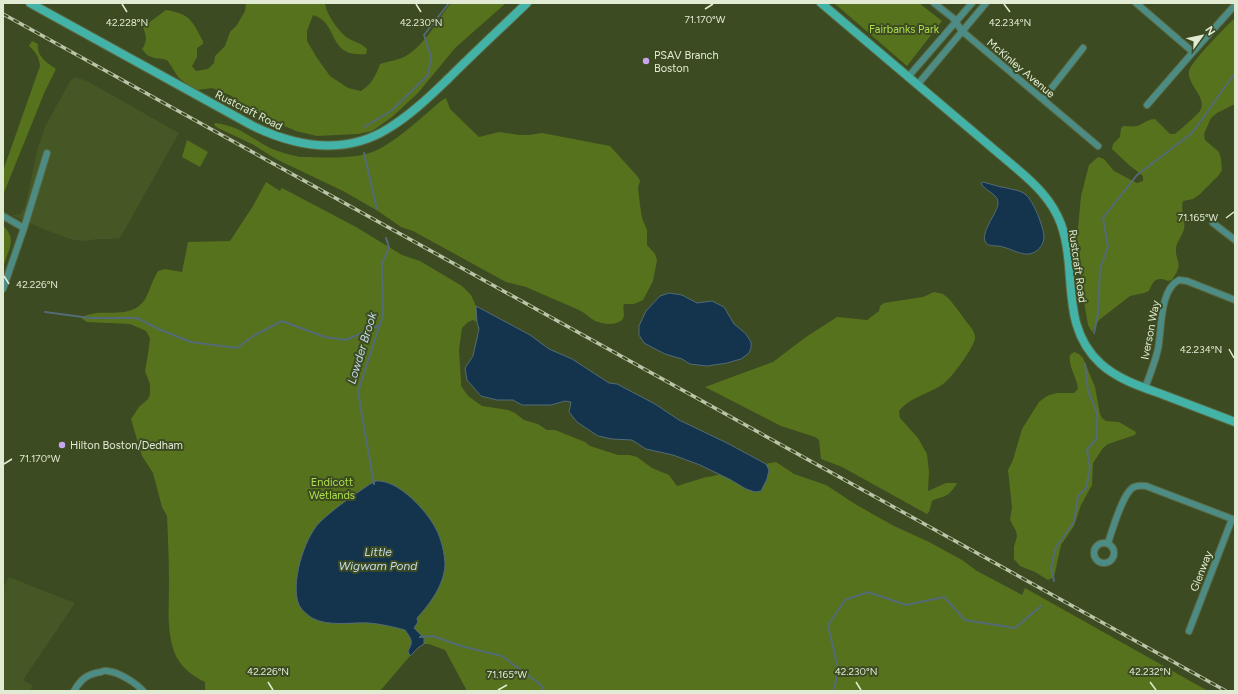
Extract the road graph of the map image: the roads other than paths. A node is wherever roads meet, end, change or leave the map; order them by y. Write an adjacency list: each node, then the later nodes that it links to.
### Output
1 (30, 3): 2 (main road, Rustcraft Road)
2 (527, 3)
3 (821, 3): 13 (main road, Rustcraft Road)
4 (934, 3): 9 (street, McKinley Avenue)
5 (972, 3): 9 (street)
6 (986, 3): 10 (street)
7 (1136, 3): 12 (street)
8 (1235, 5): 12 (street)
9 (956, 22): 10 (street, McKinley Avenue); 13 (street)
10 (962, 31): 14 (street); 15 (street, McKinley Avenue)
11 (1083, 48): 15 (street)
12 (1193, 52): 16 (street)
13 (908, 76): 14 (main road, Rustcraft Road)
14 (918, 84): 25 (main road, Rustcraft Road)
15 (1043, 99): 17 (street, McKinley Avenue)
16 (1147, 106)
17 (1098, 146)
18 (46, 153): 21 (street)
19 (3, 216): 21 (street)
20 (1213, 223): 22 (street)
21 (24, 228): 23 (street)
22 (1235, 240)
23 (3, 289)
24 (1235, 300): 25 (street, Iverson Way)
25 (1145, 388): 26 (main road, Rustcraft Road)
26 (1235, 422)
27 (1234, 519): 28 (street); 29 (street, Glenway)
28 (1108, 543)
29 (1189, 632)
30 (74, 691): 31 (street)
31 (143, 691)

